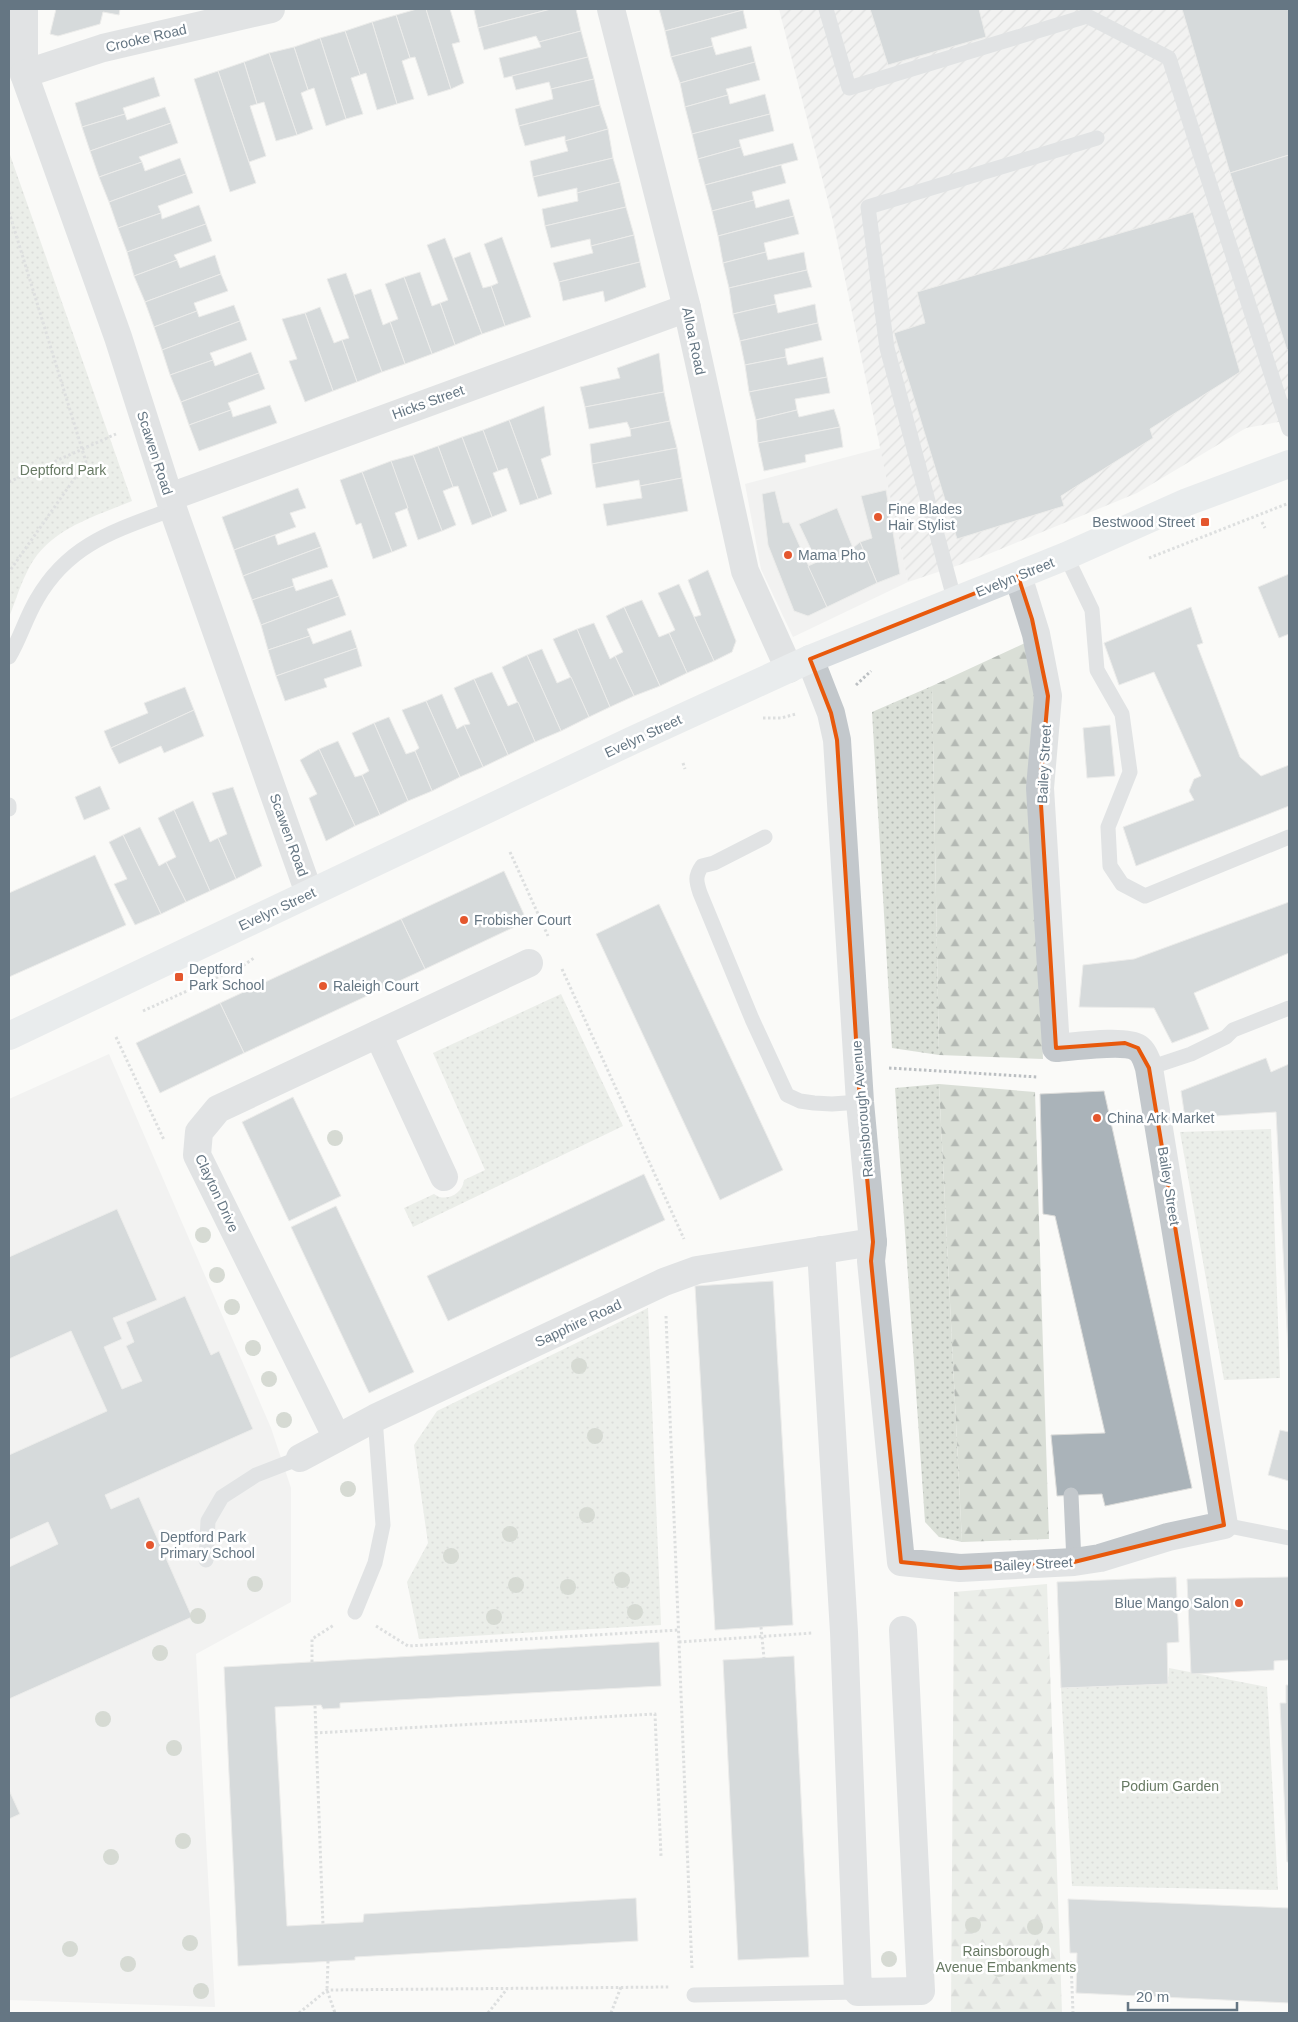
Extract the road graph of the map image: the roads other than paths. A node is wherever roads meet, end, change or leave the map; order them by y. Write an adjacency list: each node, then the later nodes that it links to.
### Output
1 (24, 9): 5 (street, Scawen Road)
2 (271, 9): 5 (street, Crooke Road)
3 (610, 9): 7 (street, Alloa Road)
4 (826, 9): 8 (lane)
5 (24, 74): 10 (street, Scawen Road)
6 (1097, 138): 13 (lane)
7 (687, 308): 10 (street, Hicks Street); 15 (street, Alloa Road)
8 (1289, 428)
9 (1289, 464): 11 (main road, Evelyn Street)
10 (171, 503): 14 (lane); 20 (street, Scawen Road)
11 (1066, 556): 12 (main road, Evelyn Street); 19 (lane)
12 (1018, 576): 13 (main road, Evelyn Street); 25 (street, Bailey Street)
13 (954, 602): 15 (main road, Evelyn Street)
14 (9, 657)
15 (800, 664): 20 (main road, Evelyn Street); 26 (street, Rainsborough Avenue)
16 (9, 805): 17 (lane)
17 (9, 809)
18 (765, 837): 26 (lane)
19 (1289, 837)
20 (309, 893): 24 (main road, Evelyn Street)
21 (529, 963): 23 (street, Clayton Drive)
22 (1289, 1008): 25 (lane)
23 (378, 1034): 27 (street); 31 (street, Clayton Drive)
24 (9, 1036)
25 (1149, 1068): 34 (street, Bailey Street)
26 (860, 1102): 28 (street, Rainsborough Avenue)
27 (444, 1177)
28 (873, 1242): 29 (street, Sapphire Road); 37 (street, Rainsborough Avenue)
29 (821, 1250): 30 (street, Sapphire Road); 42 (street)
30 (375, 1418): 31 (street, Sapphire Road); 39 (lane)
31 (337, 1438): 32 (street, Sapphire Road)
32 (300, 1458): 36 (lane)
33 (1071, 1495): 38 (lane)
34 (1224, 1525): 35 (lane); 38 (street, Bailey Street)
35 (1289, 1538)
36 (206, 1560)
37 (900, 1562): 38 (street, Bailey Street)
38 (1074, 1562)
39 (355, 1612)
40 (903, 1630): 42 (street)
41 (693, 1991): 42 (lane)
42 (858, 1992)

